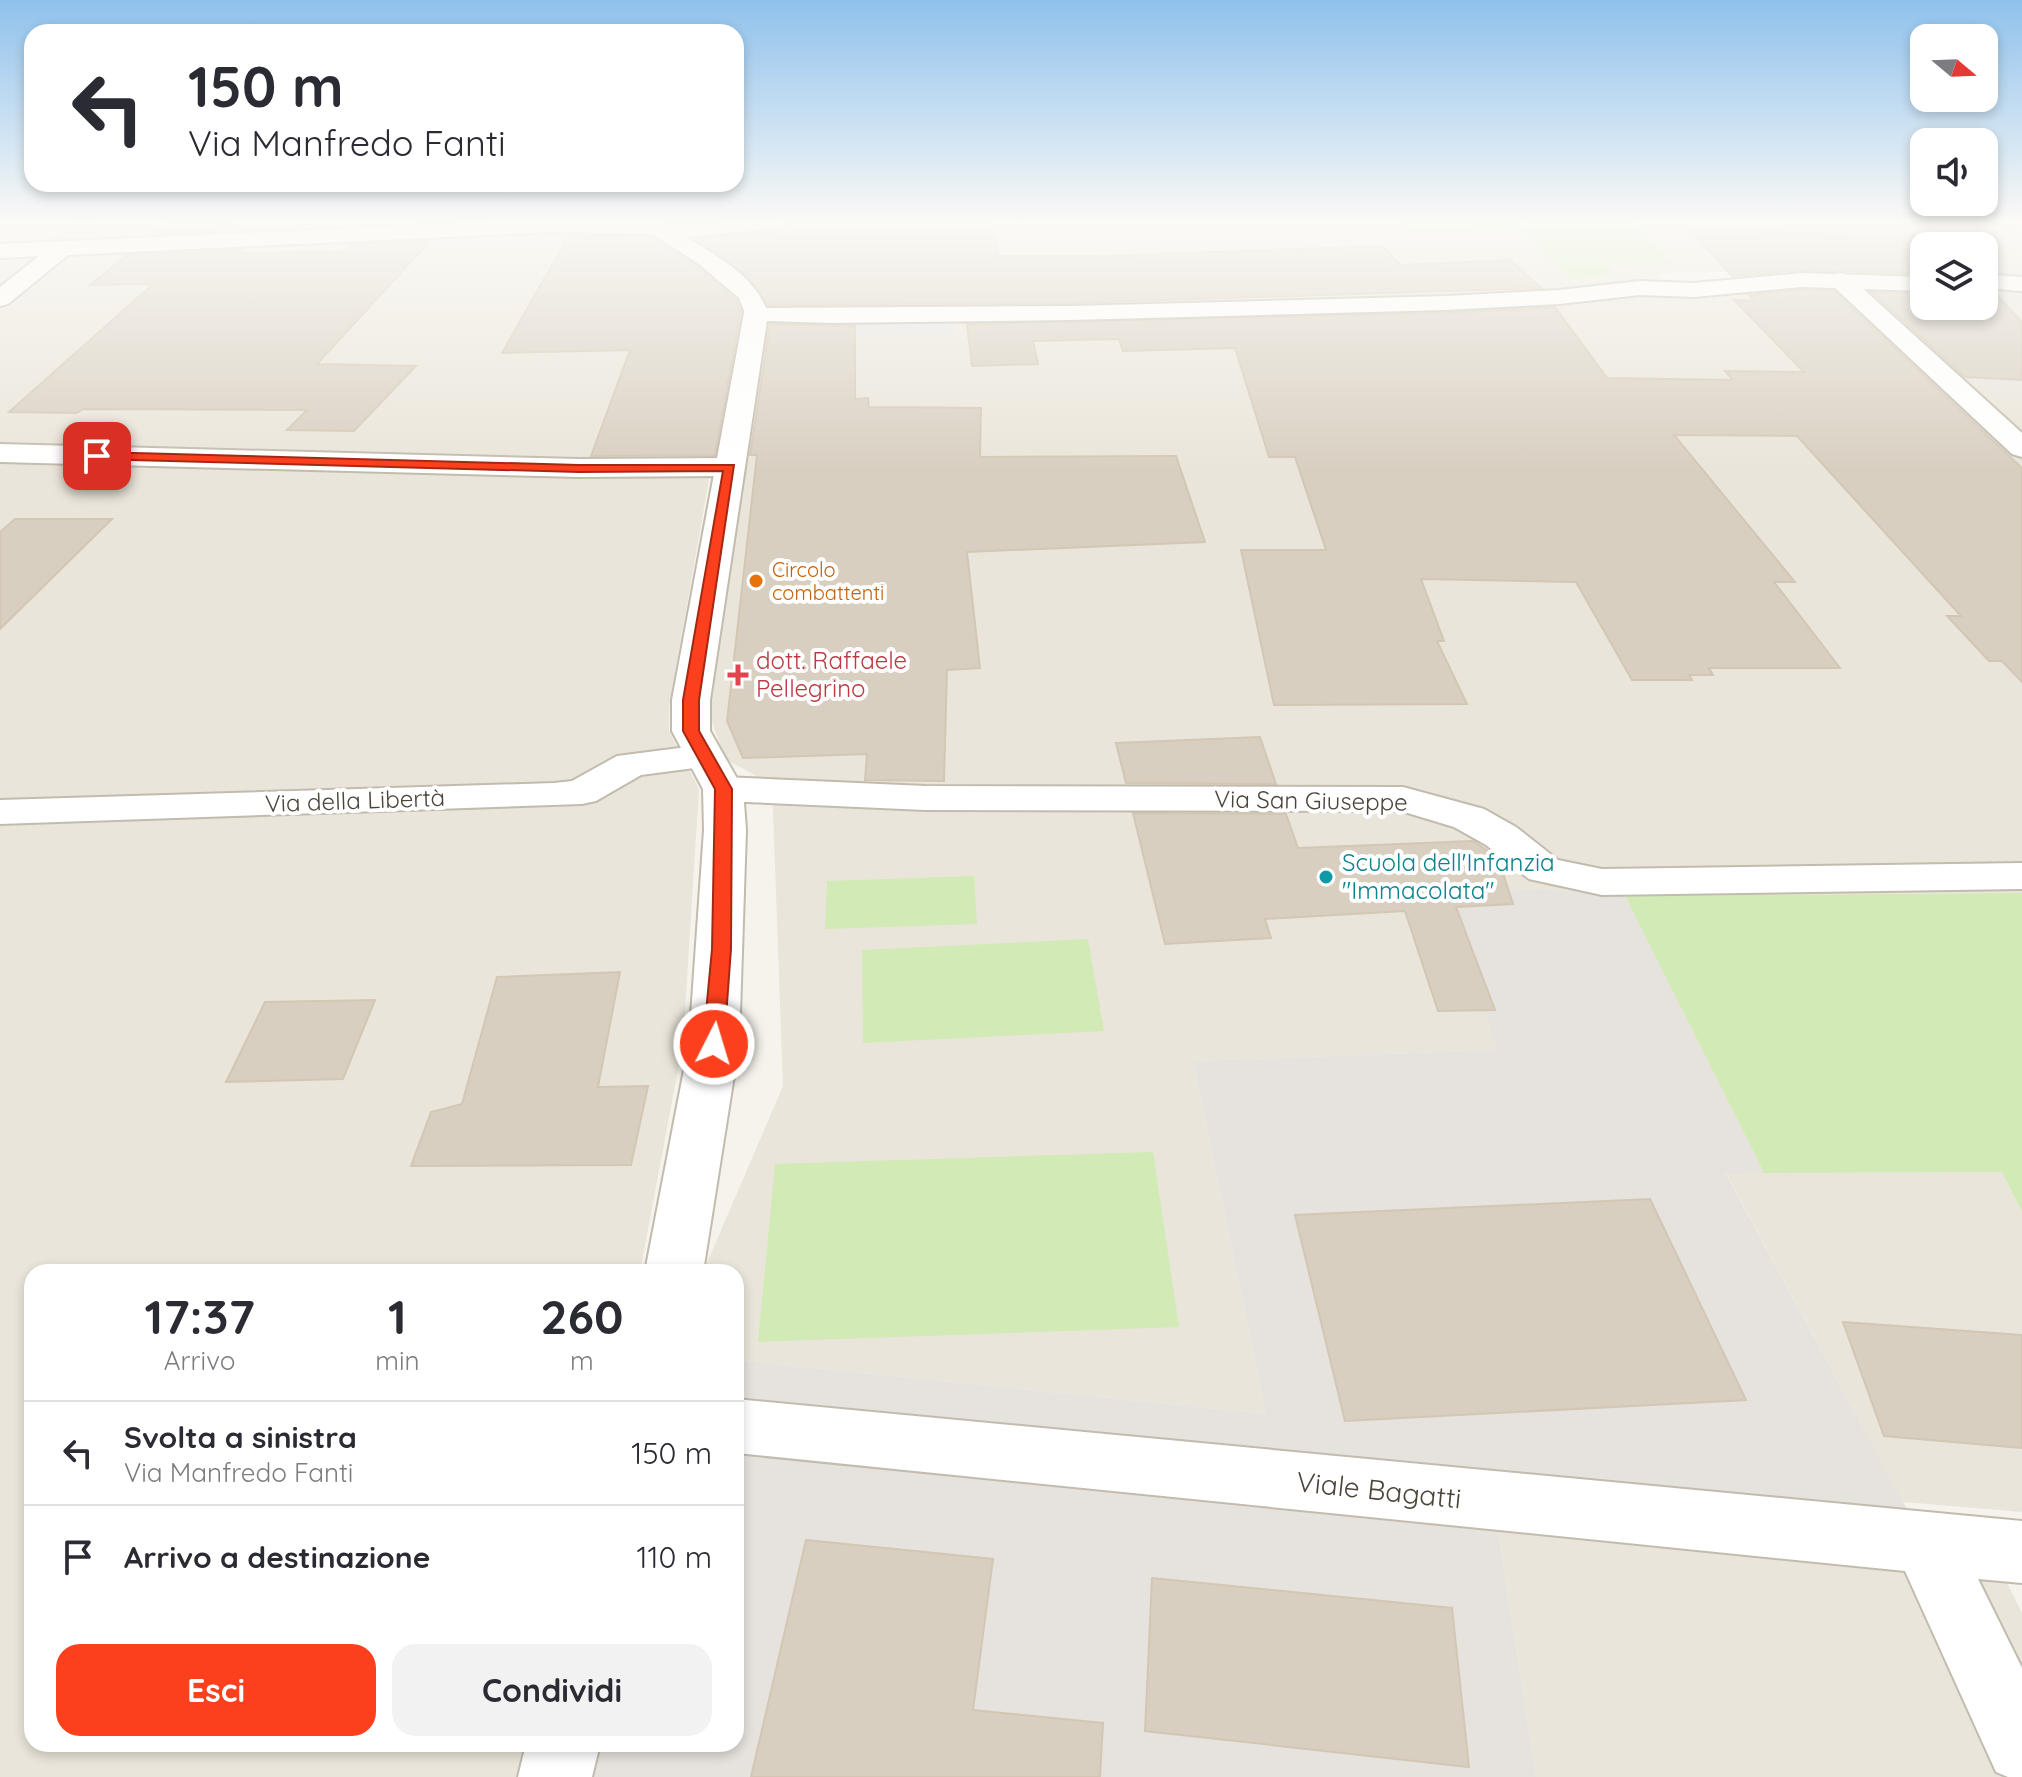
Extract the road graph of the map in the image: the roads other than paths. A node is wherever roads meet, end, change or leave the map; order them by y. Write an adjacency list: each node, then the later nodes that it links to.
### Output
1 (753, 305): 4 (street)
2 (1369, 305): 4 (street)
3 (1867, 305): 5 (street)
4 (756, 313): 8 (street)
5 (2022, 448)
6 (0, 453): 7 (street)
7 (36, 454): 8 (street); 9 (street)
8 (730, 467): 10 (street)
9 (0, 483)
10 (713, 773): 11 (street, Via della Libertà); 12 (street, Via San Giuseppe); 13 (street)
11 (0, 812)
12 (2022, 876)
13 (675, 1264)
14 (744, 1427): 15 (street, Viale Bagatti)
15 (1926, 1544): 16 (street, Viale Bagatti); 17 (street)
16 (2022, 1552)
17 (2022, 1746)
18 (561, 1752): 19 (street)
19 (555, 1777)

